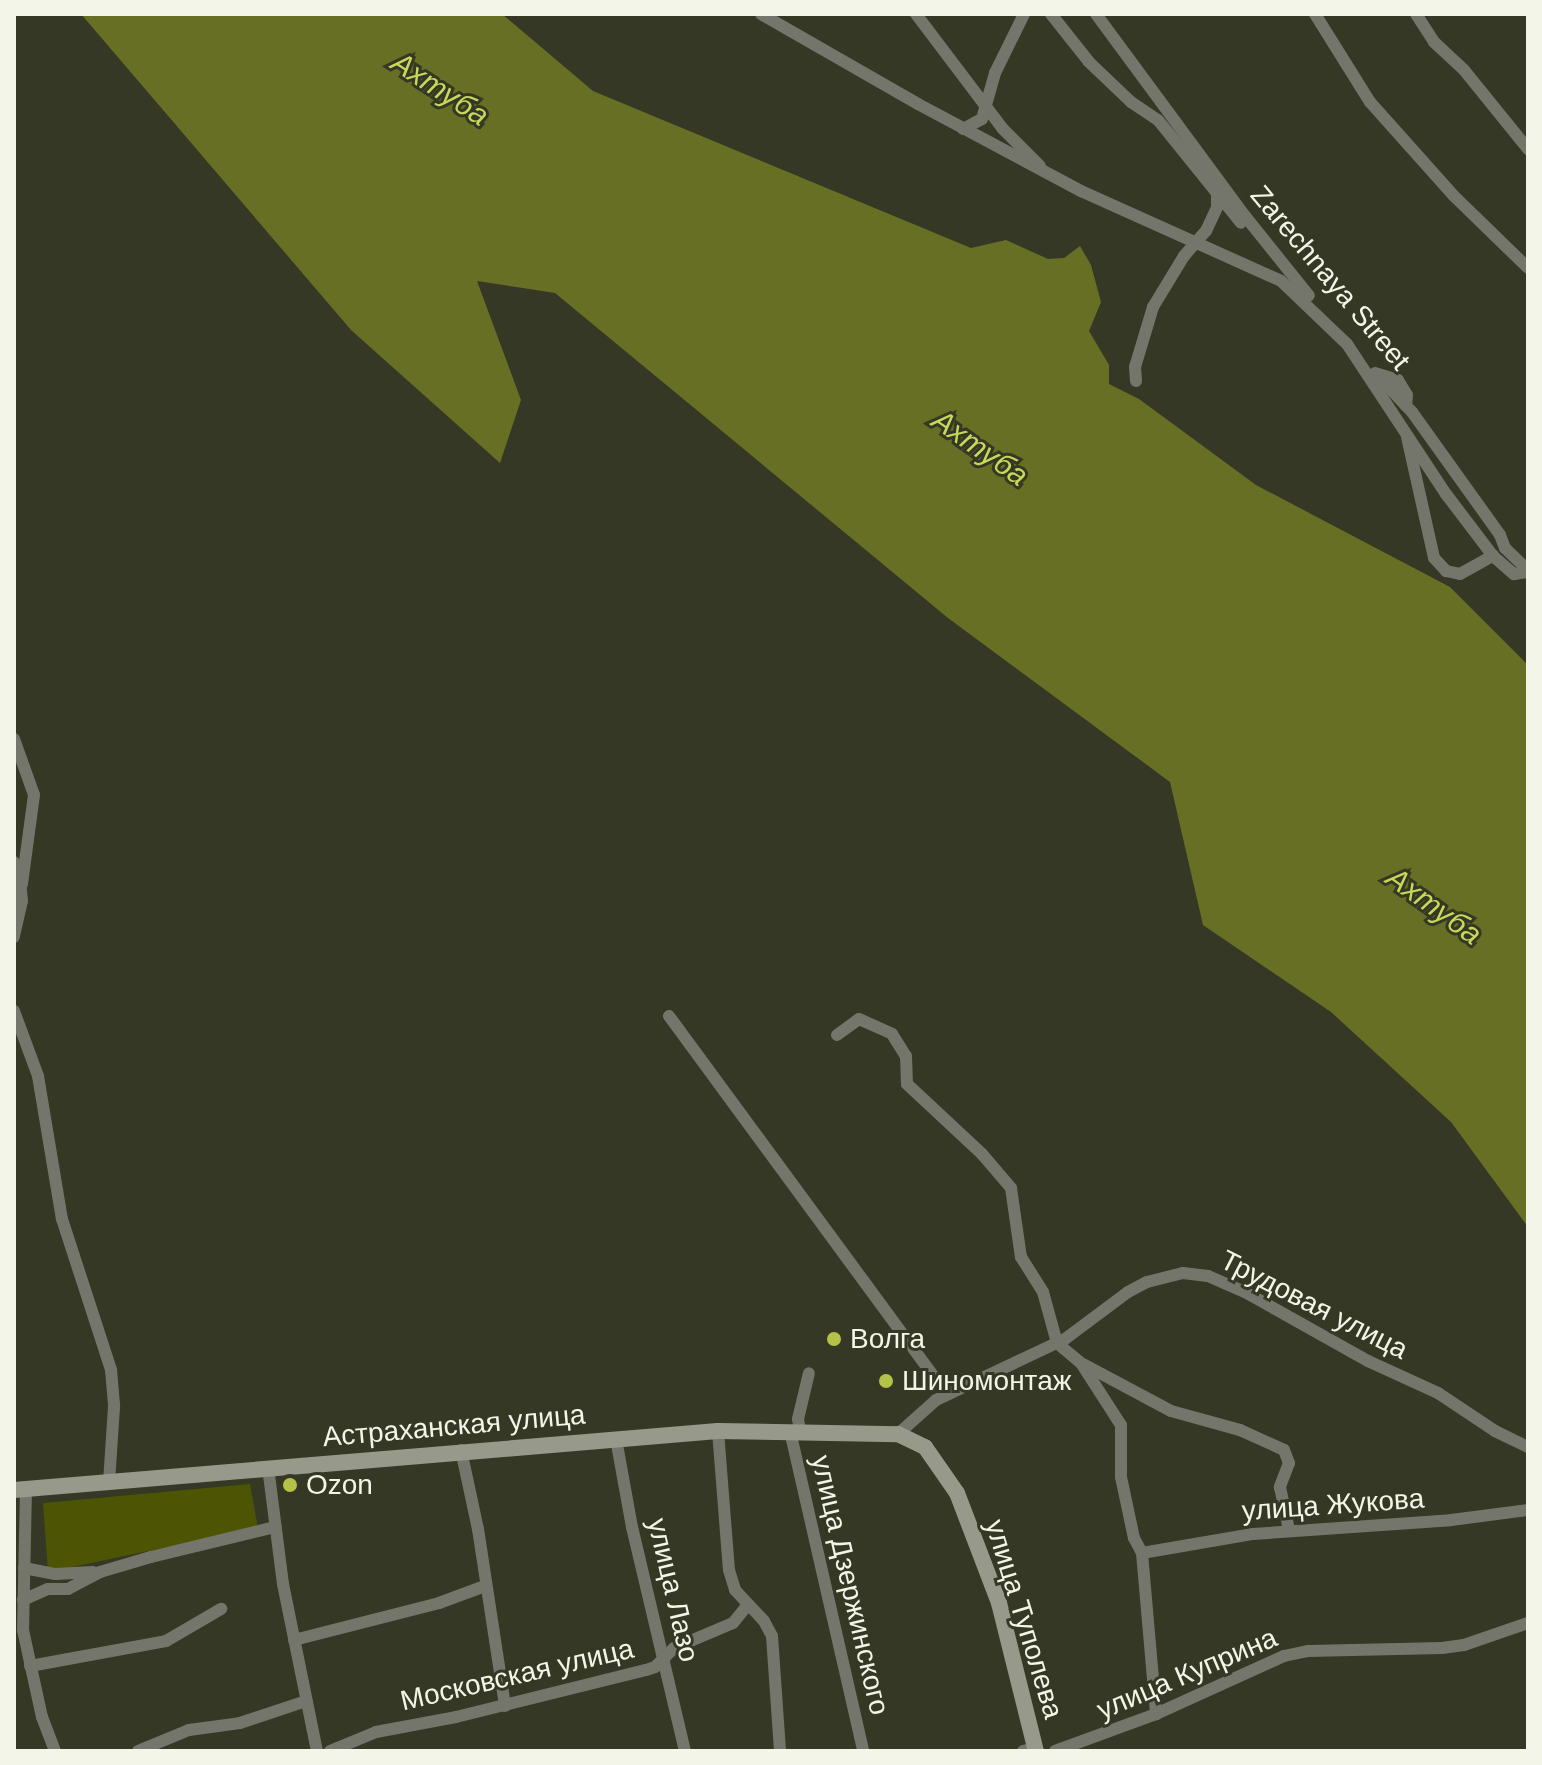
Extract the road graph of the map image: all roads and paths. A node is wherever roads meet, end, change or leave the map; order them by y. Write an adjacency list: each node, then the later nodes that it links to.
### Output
1 (761, 14): 9 (street)
2 (916, 14): 8 (street)
3 (1024, 14): 8 (street)
4 (1051, 14): 12 (street)
5 (1096, 14): 14 (street, Zarechnaya Street)
6 (1315, 14): 15 (street)
7 (1416, 14): 10 (street)
8 (987, 105): 9 (street); 11 (street)
9 (963, 129): 11 (street)
10 (1528, 149)
11 (1047, 173): 13 (street)
12 (1217, 194): 13 (street); 14 (street)
13 (1194, 244): 16 (street); 18 (street)
14 (1282, 263): 16 (street, Zarechnaya Street)
15 (1528, 268)
16 (1347, 344): 17 (street, Zarechnaya Street)
17 (1372, 372): 19 (street, Zarechnaya Street); 20 (street)
18 (1136, 381)
19 (1406, 406): 20 (street); 22 (street, Zarechnaya Street)
20 (1405, 429): 21 (street); 21 (street)
21 (1493, 556): 22 (street)
22 (1528, 571)
23 (14, 739): 25 (street)
24 (14, 862): 25 (street)
25 (22, 884): 26 (street)
26 (14, 937)
27 (14, 1011): 41 (street)
28 (669, 1016): 33 (street)
29 (837, 1035): 30 (street)
30 (1057, 1343): 31 (street); 33 (street, Трудовая улица); 38 (street, Трудовая улица)
31 (1081, 1363): 45 (street); 46 (street)
32 (809, 1373): 35 (street, улица Дзержинского)
33 (947, 1394): 36 (street, Трудовая улица)
34 (718, 1431): 35 (main road, Астраханская улица); 37 (main road, Астраханская улица); 51 (street)
35 (795, 1431): 36 (main road, Астраханская улица); 67 (street, улица Дзержинского)
36 (898, 1434): 60 (main road, улица Туполева)
37 (616, 1439): 39 (main road, Астраханская улица); 55 (street, улица Лазо)
38 (1528, 1447)
39 (461, 1450): 40 (main road, Астраханская улица); 49 (street)
40 (268, 1467): 41 (main road, Астраханская улица); 44 (street)
41 (109, 1483): 42 (main road, Астраханская улица)
42 (20, 1490): 47 (street)
43 (1528, 1510): 45 (street, улица Жукова)
44 (275, 1527): 48 (street); 54 (street)
45 (1289, 1530): 46 (street, улица Жукова)
46 (1142, 1553): 59 (street)
47 (24, 1568): 48 (street); 50 (street)
48 (100, 1572): 50 (street)
49 (485, 1586): 54 (street); 58 (street)
50 (23, 1600): 56 (street)
51 (747, 1606): 55 (street, Московская улица); 66 (street)
52 (221, 1609): 56 (street)
53 (1528, 1623): 59 (street, улица Куприна)
54 (294, 1640): 57 (street)
55 (665, 1657): 58 (street, Московская улица); 65 (street, улица Лазо)
56 (30, 1666): 61 (street)
57 (306, 1701): 62 (street); 63 (street)
58 (505, 1706): 64 (street, Московская улица)
59 (1156, 1714): 68 (street, улица Куприна)
60 (1031, 1750)
61 (55, 1751)
62 (138, 1751)
63 (317, 1751)
64 (330, 1751)
65 (685, 1751)
66 (780, 1751)
67 (863, 1751)
68 (1055, 1751)

